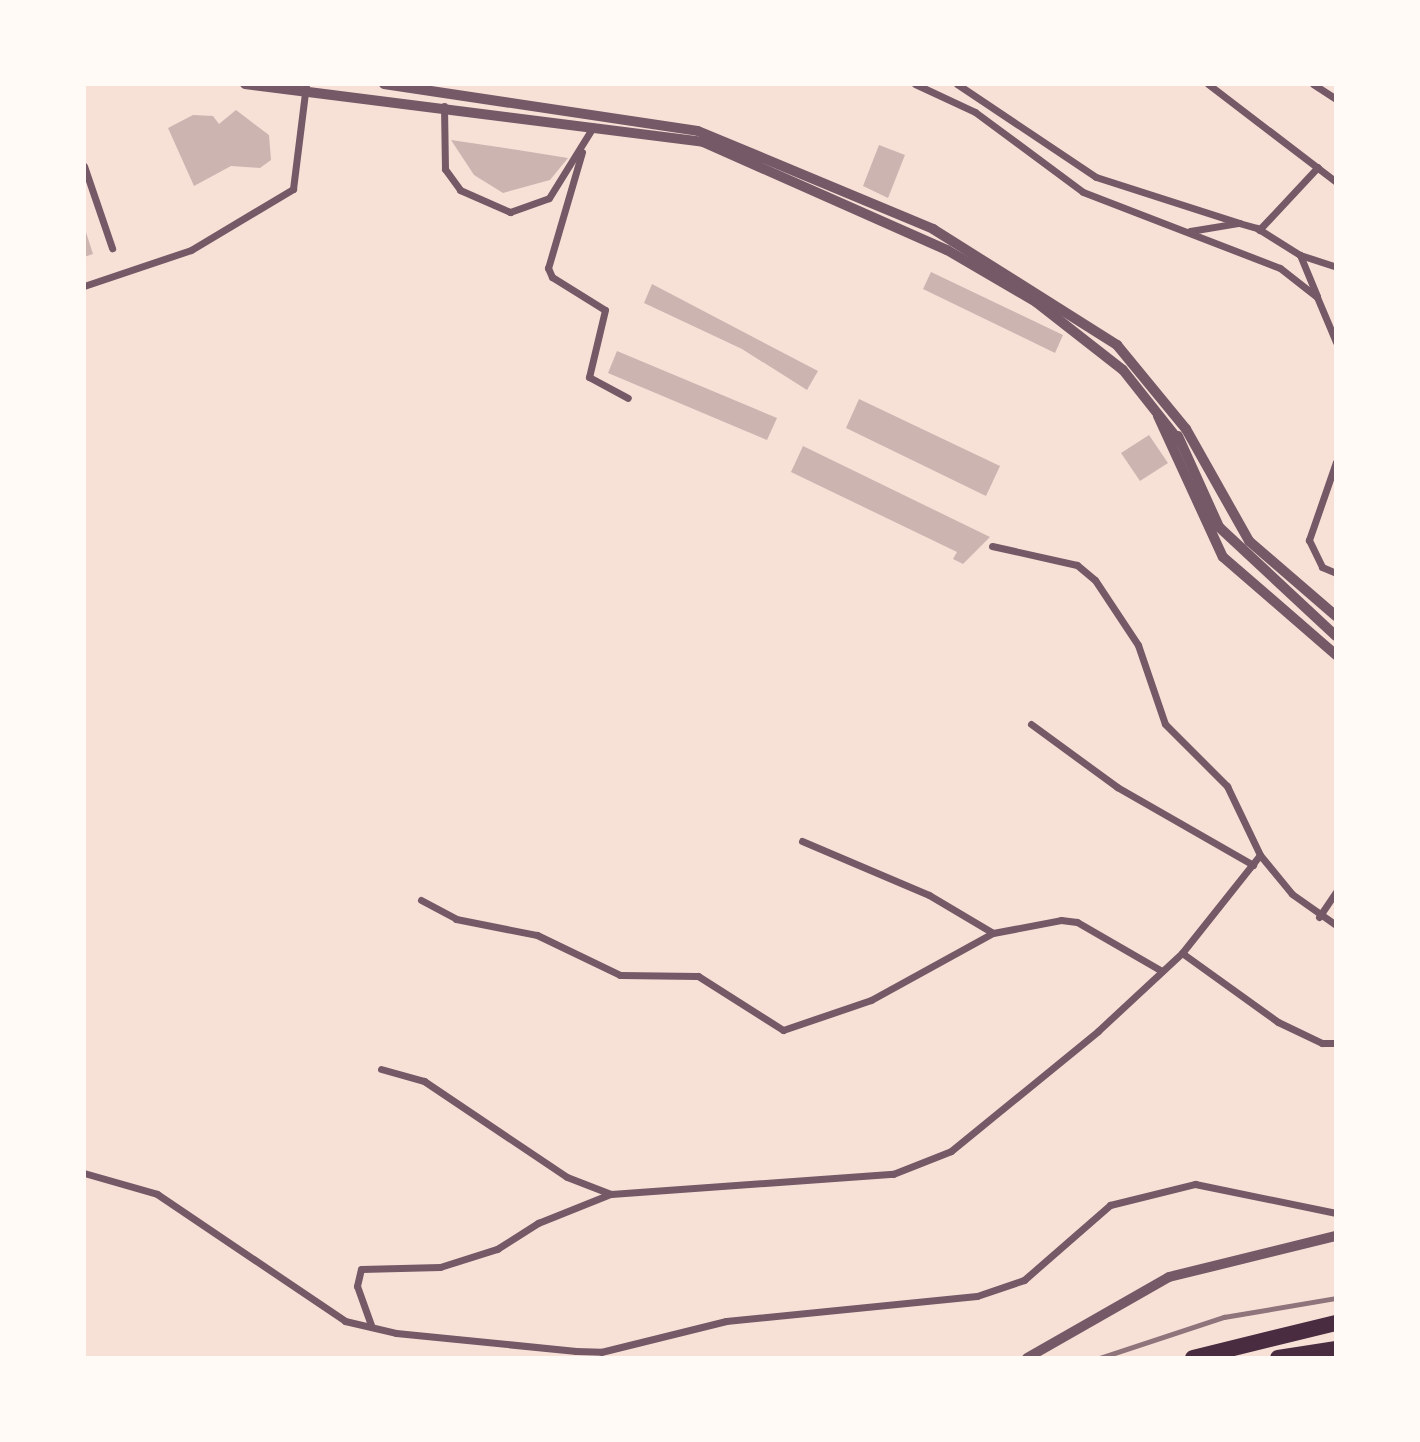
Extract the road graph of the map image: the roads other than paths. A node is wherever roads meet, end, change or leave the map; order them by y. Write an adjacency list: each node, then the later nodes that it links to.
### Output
1 (245, 84): 7 (street)
2 (384, 84): 25 (street)
3 (915, 84): 17 (street)
4 (957, 84): 15 (street)
5 (1208, 84): 13 (street)
6 (1314, 84): 8 (street)
7 (303, 87): 9 (street); 21 (street)
8 (1336, 99)
9 (444, 106): 10 (street); 11 (street)
10 (594, 126): 11 (street); 26 (street)
11 (582, 152): 24 (street)
12 (84, 166): 18 (street)
13 (1318, 167): 14 (street); 16 (street)
14 (1336, 182)
15 (1239, 223): 16 (street); 17 (street)
16 (1259, 230): 19 (street)
17 (1187, 232): 22 (street)
18 (112, 248)
19 (1300, 255): 20 (street); 22 (street)
20 (1336, 267)
21 (84, 286)
22 (1317, 297): 23 (street)
23 (1336, 342)
24 (628, 398)
25 (1168, 403): 27 (street); 31 (street)
26 (1156, 410): 27 (street); 33 (street)
27 (1180, 442): 32 (street)
28 (1336, 462): 30 (street)
29 (992, 546): 36 (street)
30 (1336, 573)
31 (1336, 616)
32 (1336, 636)
33 (1336, 656)
34 (1031, 724): 37 (street)
35 (802, 841): 42 (street)
36 (1260, 855): 37 (street); 40 (street)
37 (1253, 865): 43 (street)
38 (1336, 892): 40 (street)
39 (421, 900): 42 (street)
40 (1319, 917): 41 (street)
41 (1336, 925)
42 (993, 933): 44 (street)
43 (1182, 953): 44 (street); 45 (street)
44 (1162, 971): 48 (street)
45 (1336, 1043)
46 (381, 1069): 48 (street)
47 (84, 1173): 52 (street)
48 (611, 1194): 52 (street)
49 (1336, 1213): 52 (street)
50 (1336, 1236): 54 (street)
51 (1336, 1323): 55 (highway)
52 (371, 1325)
53 (1336, 1349): 56 (highway)
54 (1027, 1358)
55 (1193, 1358)
56 (1278, 1358)

